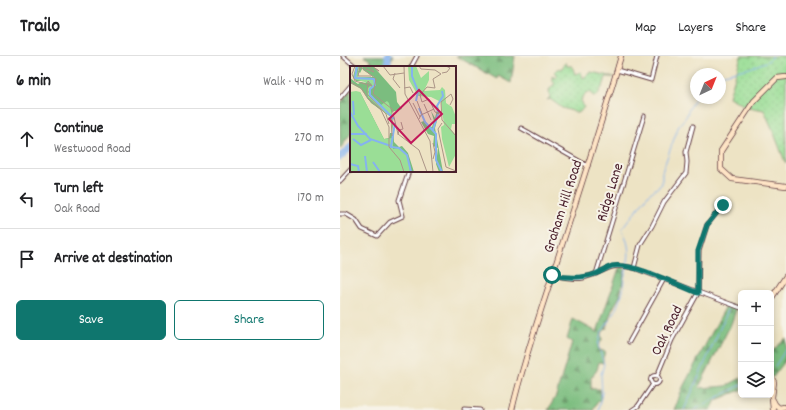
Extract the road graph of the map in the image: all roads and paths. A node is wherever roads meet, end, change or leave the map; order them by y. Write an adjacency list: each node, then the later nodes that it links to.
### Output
1 (343, 56): 5 (street)
2 (417, 56): 6 (street)
3 (621, 56): 7 (main road, Graham Hill Road)
4 (657, 56): 7 (street)
5 (355, 66)
6 (412, 66)
7 (617, 70): 14 (main road, Graham Hill Road)
8 (786, 77): 18 (main road)
9 (350, 86): 10 (street)
10 (340, 98)
11 (644, 116): 22 (street, Ridge Lane)
12 (694, 126): 21 (street)
13 (521, 128): 14 (street)
14 (588, 166): 23 (main road, Graham Hill Road)
15 (350, 170): 17 (street)
16 (408, 174): 20 (street)
17 (340, 180)
18 (786, 186)
19 (723, 205): 26 (street, Oak Road)
20 (340, 214)
21 (634, 268): 22 (street); 25 (street)
22 (596, 274): 23 (street)
23 (552, 275): 37 (main road, Graham Hill Road)
24 (786, 276): 27 (main road)
25 (664, 279): 26 (street); 29 (street)
26 (698, 293): 28 (street); 30 (street, Oak Road)
27 (774, 294)
28 (738, 307)
29 (629, 342)
30 (657, 376): 31 (street, Oak Road); 31 (street, Oak Road)
31 (653, 384): 38 (street, Oak Road)
32 (772, 398): 34 (main road)
33 (772, 398): 39 (main road)
34 (784, 407)
35 (464, 409): 36 (street)
36 (480, 410)
37 (512, 410)
38 (632, 410)
39 (772, 410)

